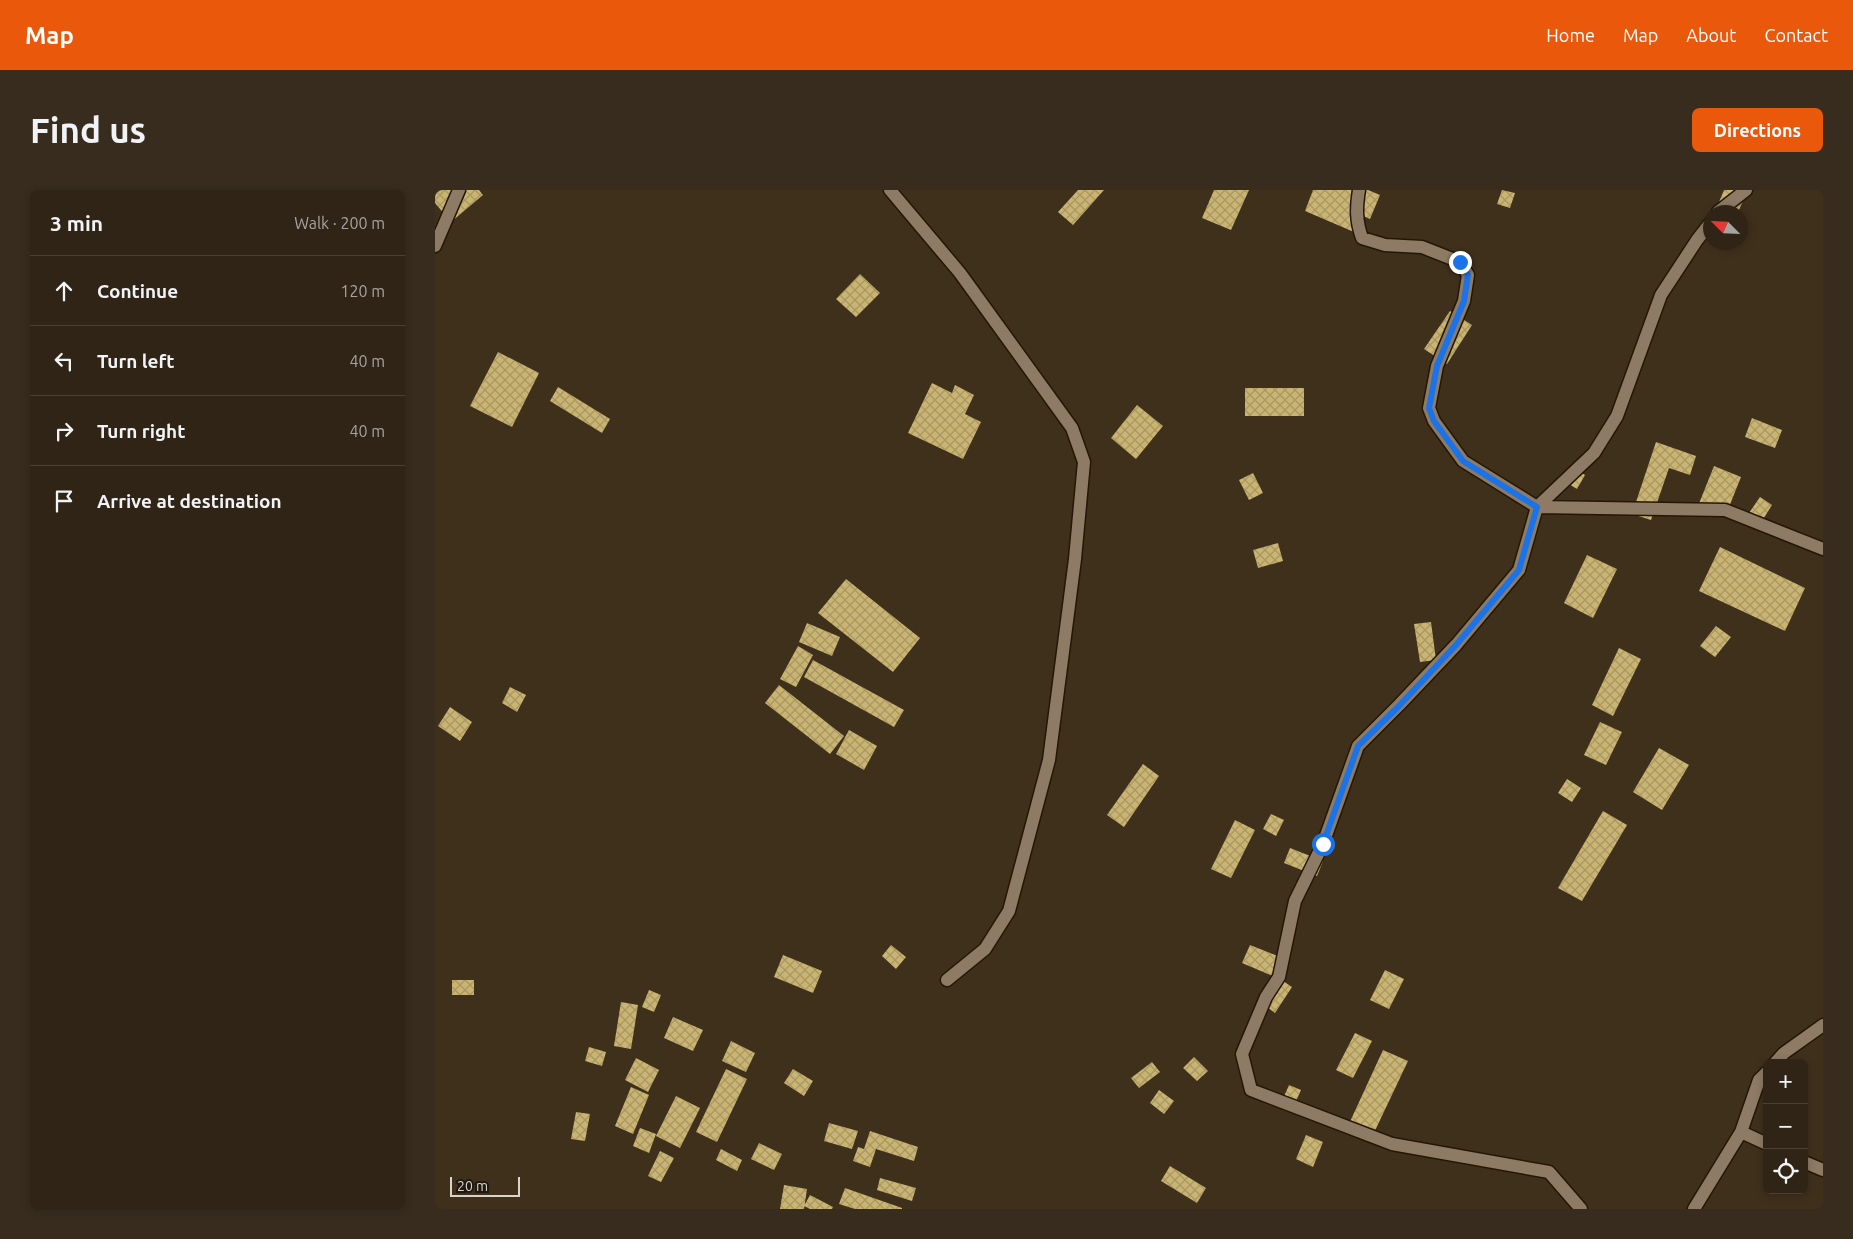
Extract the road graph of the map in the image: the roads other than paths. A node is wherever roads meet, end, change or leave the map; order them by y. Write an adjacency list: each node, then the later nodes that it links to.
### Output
1 (459, 190): 7 (street)
2 (890, 190): 10 (street)
3 (1359, 190): 8 (street)
4 (1746, 190): 5 (street)
5 (1727, 205)
6 (1703, 232): 8 (street)
7 (435, 246)
8 (1537, 507): 9 (street); 18 (street)
9 (1823, 549)
10 (947, 980)
11 (1823, 1025): 12 (street)
12 (1779, 1059)
13 (1763, 1076): 14 (street)
14 (1741, 1132): 15 (street); 19 (street)
15 (1763, 1142)
16 (1808, 1164): 17 (street)
17 (1823, 1170)
18 (1581, 1209)
19 (1694, 1209)

